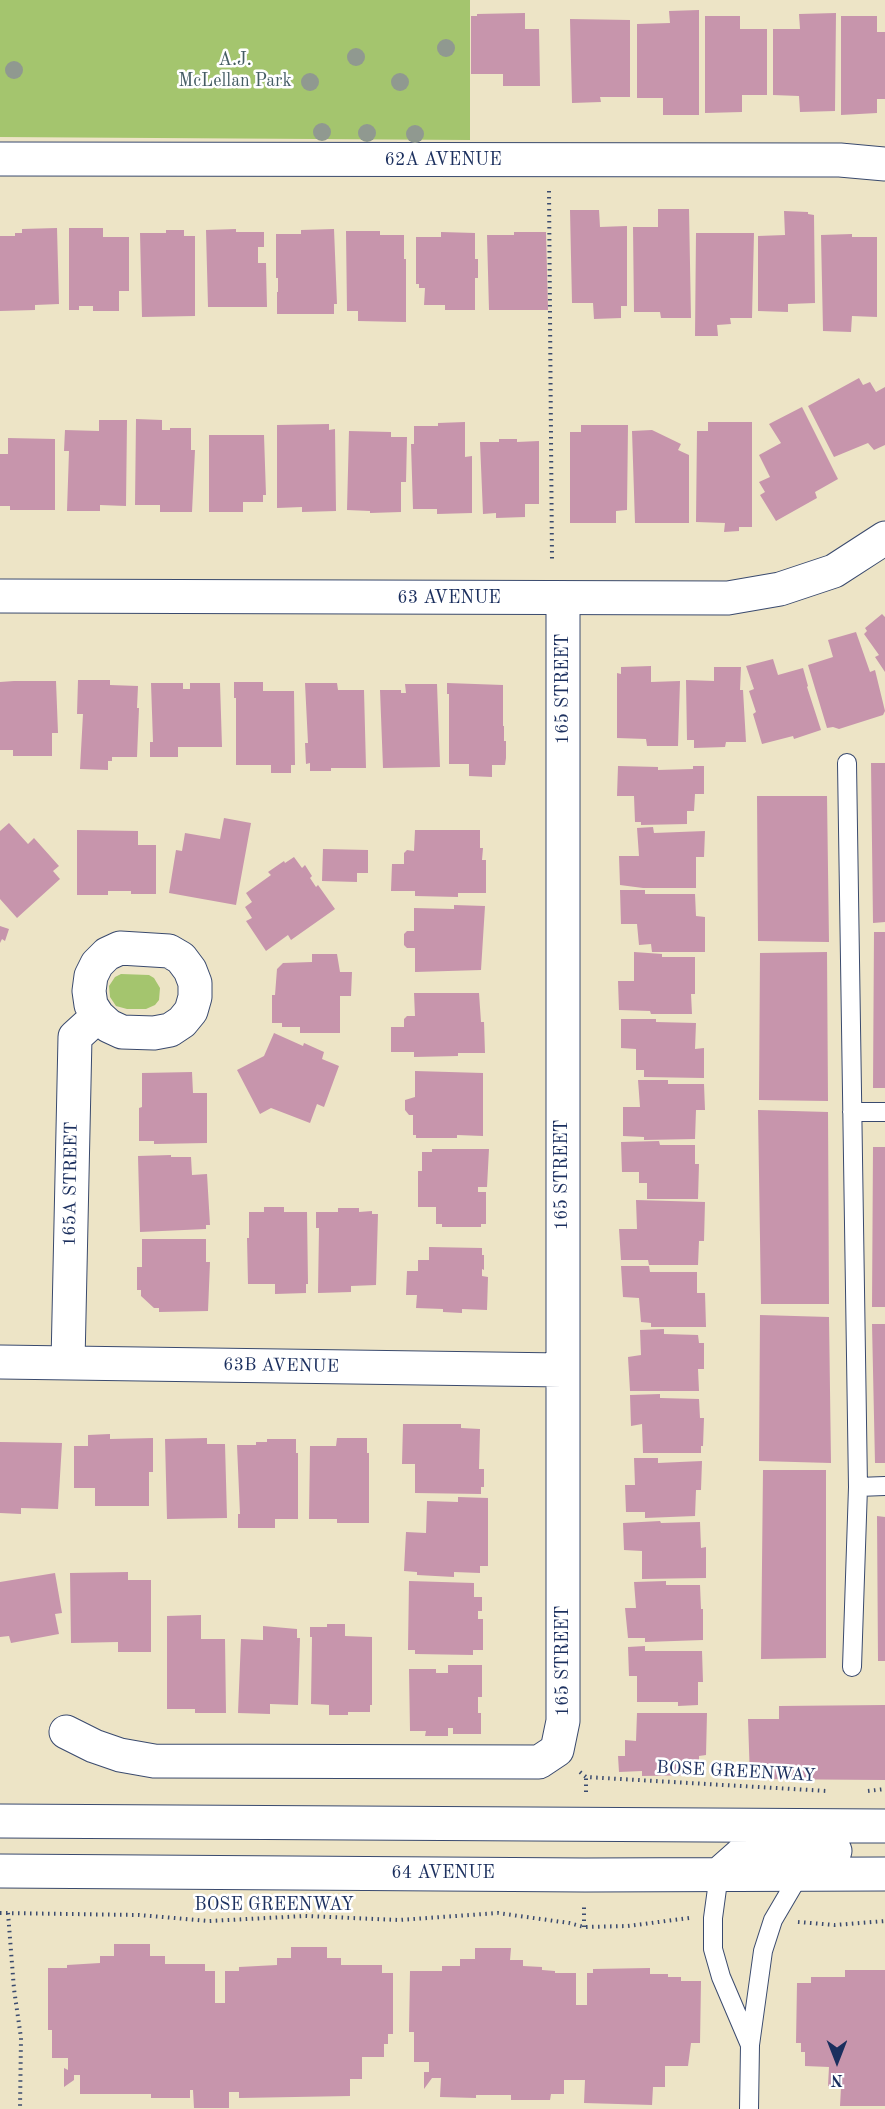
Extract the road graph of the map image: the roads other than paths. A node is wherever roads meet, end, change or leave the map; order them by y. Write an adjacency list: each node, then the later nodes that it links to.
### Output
1 (0, 159): 2 (street, 62A AVENUE)
2 (885, 164)
3 (885, 538): 5 (street, 63 AVENUE)
4 (0, 596): 5 (street, 63 AVENUE)
5 (563, 598): 12 (street, 165 STREET)
6 (847, 763): 9 (lane)
7 (98, 1016): 11 (street, 165A STREET)
8 (885, 1112): 9 (lane)
9 (852, 1113): 14 (lane)
10 (0, 1362): 11 (street, 63B AVENUE)
11 (68, 1362): 12 (street, 63B AVENUE)
12 (562, 1371): 16 (street, 165 STREET)
13 (885, 1486): 14 (lane)
14 (858, 1487): 15 (lane)
15 (852, 1667)
16 (66, 1732)
17 (0, 1821): 18 (street)
18 (885, 1826)
19 (885, 1851): 21 (street)
20 (0, 1871): 21 (street, 64 AVENUE)
21 (719, 1874): 22 (street, 64 AVENUE); 24 (lane)
22 (800, 1874): 23 (street, 64 AVENUE); 24 (lane)
23 (885, 1874)
24 (750, 2045): 25 (lane)
25 (749, 2109)

